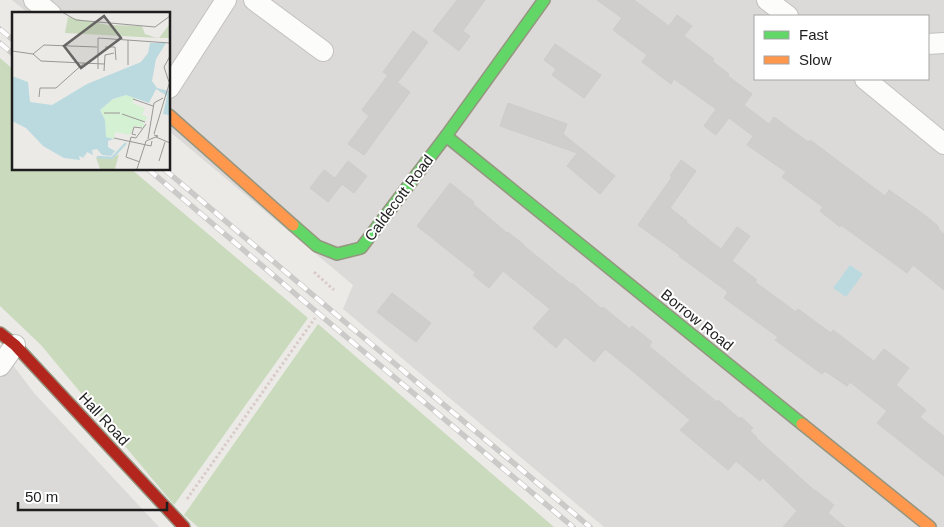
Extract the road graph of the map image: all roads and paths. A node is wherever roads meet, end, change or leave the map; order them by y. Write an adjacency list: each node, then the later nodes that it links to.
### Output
1 (34, 0): 6 (street)
2 (226, 0): 12 (street)
3 (254, 0): 10 (street)
4 (544, 0): 14 (street, Caldecott Road)
5 (767, 0): 7 (street)
6 (48, 12)
7 (787, 15)
8 (944, 43): 9 (street)
9 (929, 44)
10 (323, 51)
11 (866, 80): 15 (street)
12 (170, 86)
13 (170, 116): 14 (street, Caldecott Road)
14 (446, 136): 21 (street, Borrow Road)
15 (944, 144)
16 (316, 318): 19 (path)
17 (7, 339): 18 (street); 19 (street, Hall Road)
18 (0, 366)
19 (174, 516): 20 (street, Hall Road)
20 (184, 527)
21 (930, 527)

